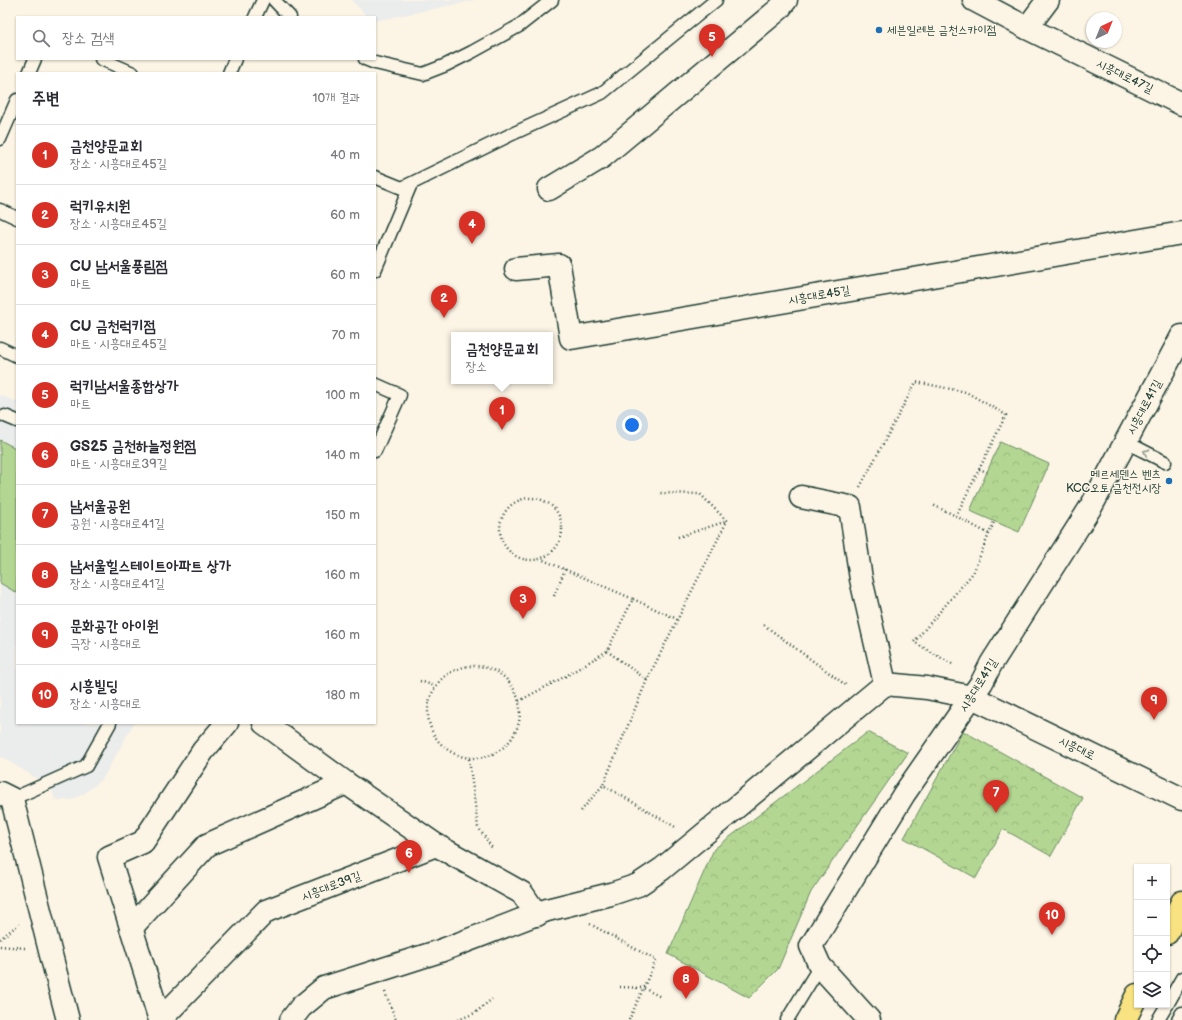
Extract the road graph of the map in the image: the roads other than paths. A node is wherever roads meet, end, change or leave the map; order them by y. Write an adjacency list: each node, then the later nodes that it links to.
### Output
1 (263, 0): 8 (lane)
2 (274, 0): 9 (lane)
3 (552, 0): 14 (lane)
4 (716, 0): 22 (lane)
5 (786, 0): 23 (street)
6 (974, 0): 10 (street, 시흥대로47길)
7 (1048, 0): 10 (street)
8 (255, 16)
9 (289, 16)
10 (1027, 28): 19 (street, 시흥대로47길)
11 (35, 60): 15 (lane)
12 (103, 60): 16 (lane)
13 (235, 60): 17 (lane)
14 (368, 60)
15 (29, 72)
16 (131, 72)
17 (229, 72)
18 (16, 102): 20 (lane)
19 (1182, 103)
20 (0, 139)
21 (376, 177): 22 (lane)
22 (410, 184): 27 (lane)
23 (549, 189)
24 (0, 210): 25 (lane)
25 (16, 218)
26 (1182, 233): 28 (street, 시흥대로45길)
27 (376, 268)
28 (516, 269)
29 (1182, 336): 35 (street, 시흥대로41길)
30 (0, 348): 31 (lane)
31 (16, 356)
32 (376, 384): 36 (lane)
33 (5, 416): 34 (lane)
34 (16, 421)
35 (1126, 442): 37 (lane, one-way to 35); 40 (street, 시흥대로41길)
36 (376, 449)
37 (1165, 462)
38 (801, 497): 39 (street)
39 (885, 684): 40 (street, 시흥대로); 49 (street)
40 (972, 697): 46 (street, 시흥대로); 52 (street, 시흥대로41길)
41 (109, 724): 45 (lane)
42 (226, 724): 51 (street, 시흥대로39길)
43 (265, 724): 44 (street)
44 (346, 783): 47 (street); 51 (street)
45 (6, 796): 58 (street)
46 (1182, 799)
47 (436, 845): 49 (street); 59 (street, 시흥대로39길)
48 (1182, 902): 50 (main road)
49 (537, 915): 60 (street)
50 (1170, 927)
51 (131, 928): 59 (street, 시흥대로39길)
52 (820, 966): 61 (lane); 62 (street, 시흥대로41길)
53 (1182, 978): 54 (lane)
54 (1170, 1000)
55 (1134, 1001): 63 (main road)
56 (1165, 1008): 64 (lane)
57 (1182, 1013): 65 (lane)
58 (67, 1018)
59 (160, 1020)
60 (291, 1020)
61 (786, 1020)
62 (869, 1020)
63 (1125, 1020)
64 (1158, 1020)
65 (1178, 1020)

